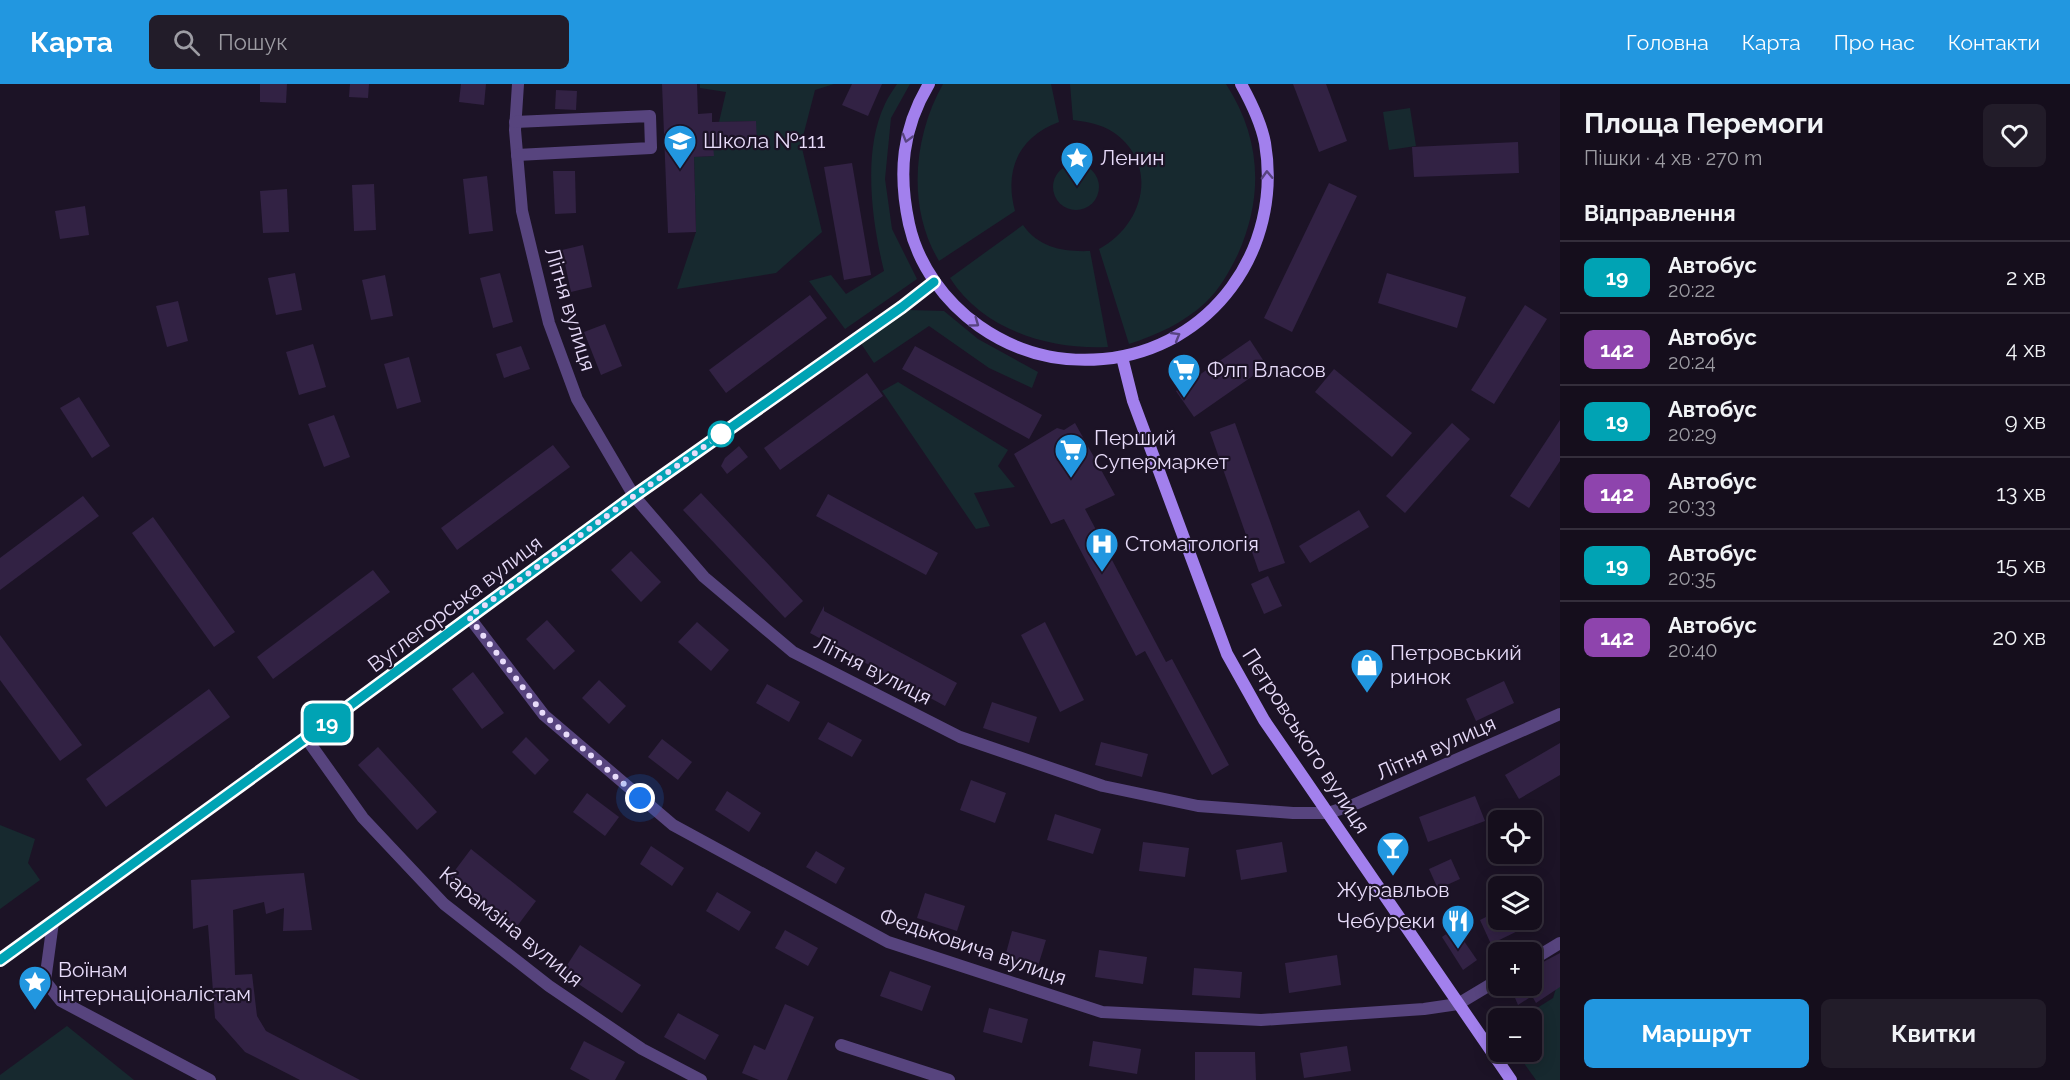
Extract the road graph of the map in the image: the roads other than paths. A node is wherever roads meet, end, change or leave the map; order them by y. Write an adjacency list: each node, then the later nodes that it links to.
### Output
1 (518, 84): 4 (street, Літня вулиця)
2 (929, 84): 6 (main road, one-way to 6)
3 (1241, 84): 7 (main road, one-way to 3)
4 (516, 122): 5 (street, Літня вулиця); 5 (street)
5 (517, 154): 8 (street, Літня вулиця)
6 (934, 282): 7 (main road, one-way to 7); 8 (main road, Вуглегорська вулиця)
7 (1122, 357): 12 (main road, Петровського вулиця)
8 (634, 496): 9 (main road, Вуглегорська вулиця); 12 (street, Літня вулиця)
9 (469, 617): 11 (main road, Вуглегорська вулиця); 18 (street, Федьковича вулиця)
10 (1560, 714): 12 (street, Літня вулиця)
11 (306, 738): 13 (main road, Вуглегорська вулиця); 21 (street, Карамзіна вулиця)
12 (1328, 813): 18 (main road, Петровського вулиця)
13 (53, 922): 16 (main road, Вуглегорська вулиця); 20 (street)
14 (1560, 943): 15 (street)
15 (1542, 954)
16 (0, 960)
17 (1488, 986): 18 (street, Федьковича вулиця)
18 (1458, 1004): 23 (main road, Петровського вулиця)
19 (841, 1045): 22 (street)
20 (210, 1080)
21 (701, 1080)
22 (949, 1080)
23 (1510, 1080)

